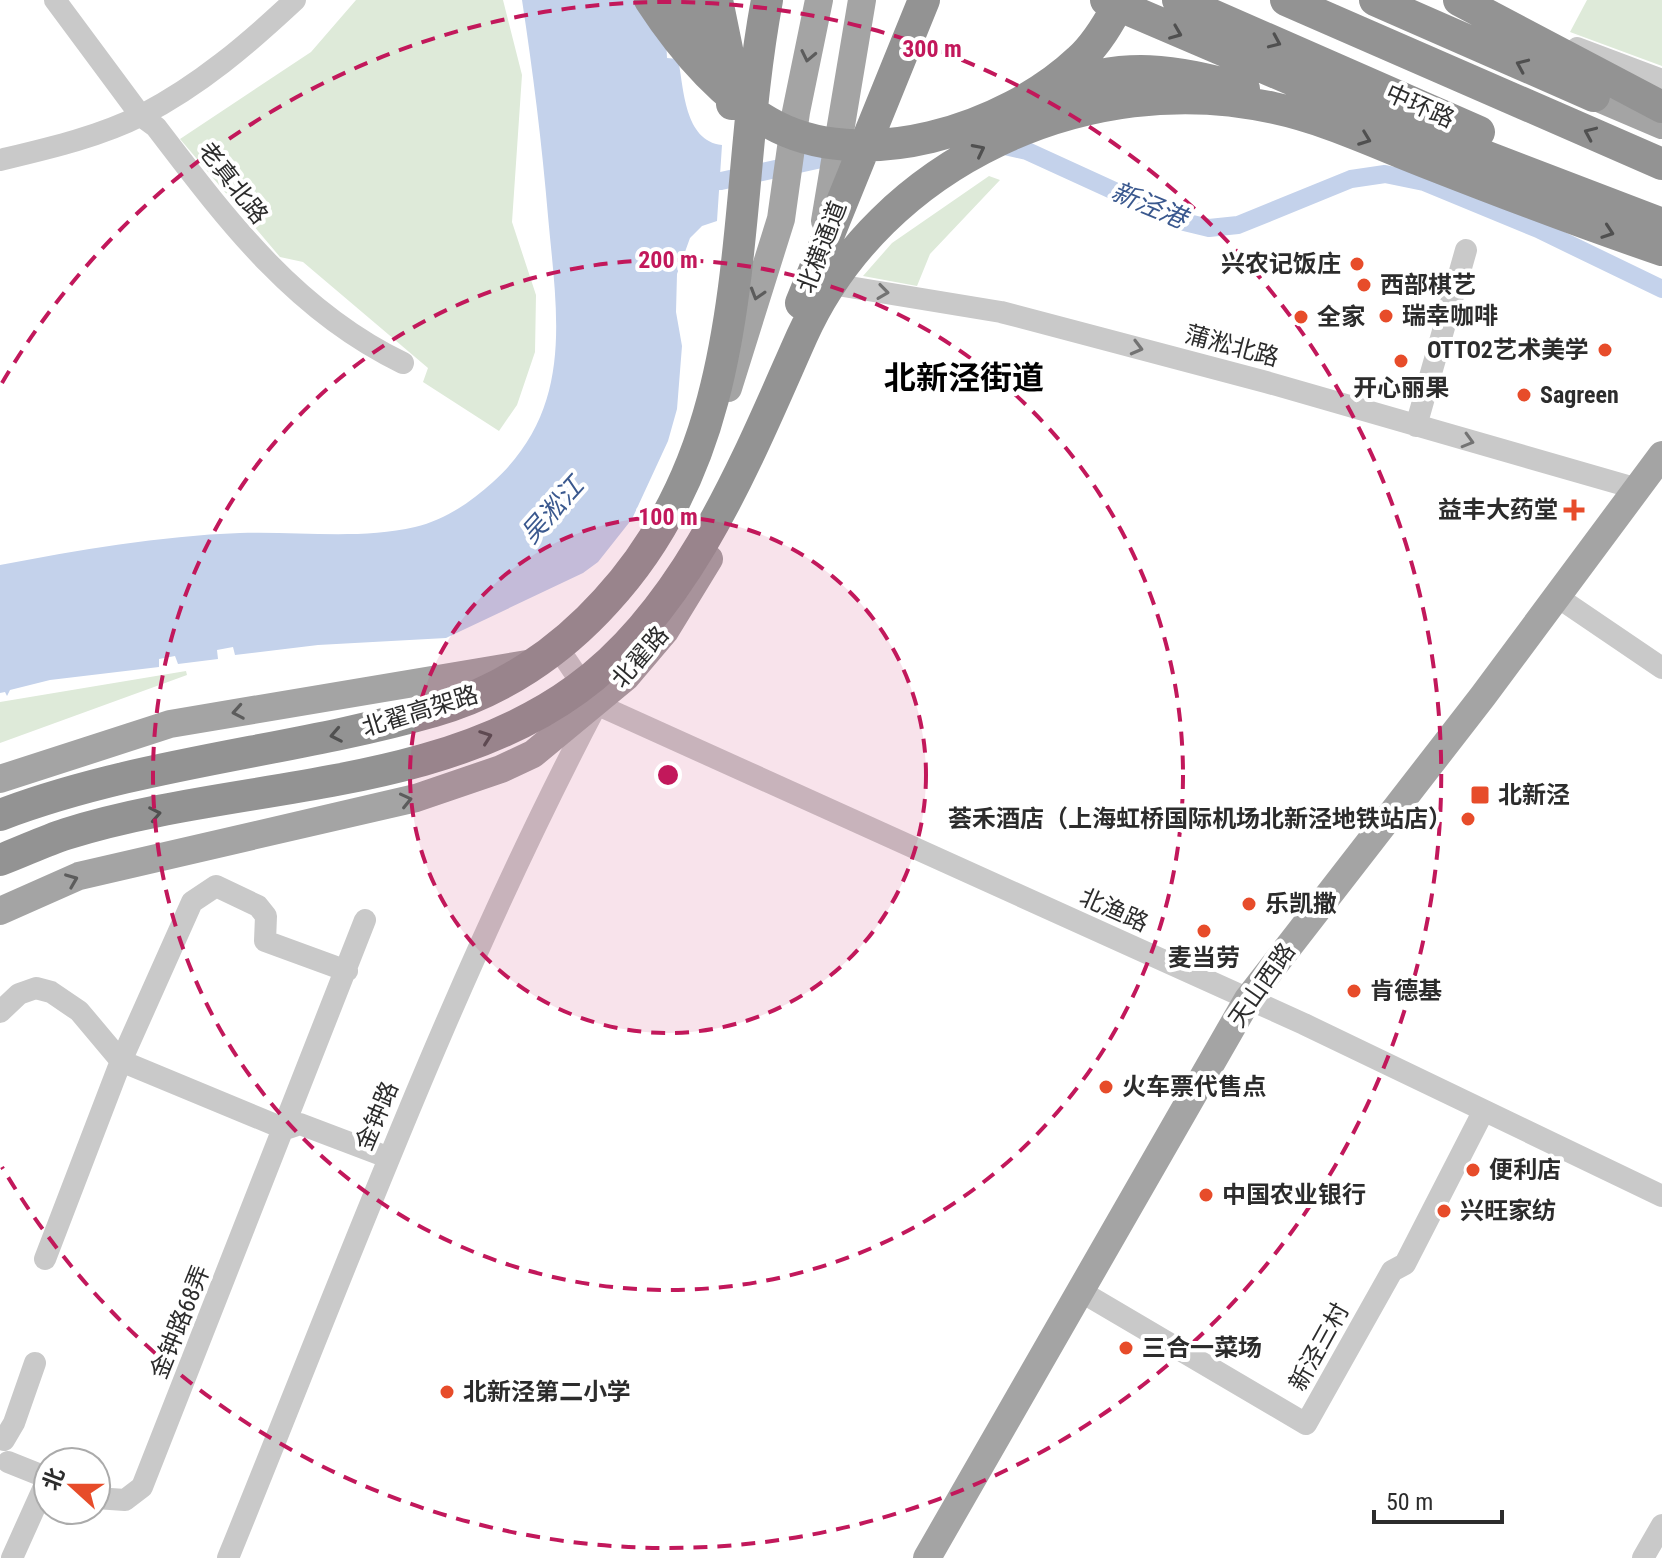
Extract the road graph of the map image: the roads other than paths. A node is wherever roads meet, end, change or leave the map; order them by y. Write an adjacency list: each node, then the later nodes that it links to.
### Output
1 (55, 0): 25 (street, 老真北路)
2 (295, 0): 25 (street)
3 (650, 0): 22 (highway)
4 (685, 0): 22 (highway)
5 (717, 0): 34 (highway)
6 (750, 0): 34 (highway)
7 (767, 0): 34 (highway)
8 (819, 0): 42 (main road, 北翟路, one-way to 42)
9 (862, 0): 35 (main road, 北翟路)
10 (904, 0): 40 (highway)
11 (924, 0): 40 (highway, 北横通道)
12 (1106, 0): 31 (highway, one-way to 31)
13 (1121, 0): 24 (highway)
14 (1178, 0): 30 (highway, 中环路, one-way to 30)
15 (1286, 0): 29 (highway, 中环路, one-way to 15)
16 (1375, 0): 21 (highway, one-way to 16)
17 (1448, 0): 20 (street)
18 (1459, 0): 21 (highway)
19 (1490, 0): 21 (highway)
20 (1662, 80)
21 (1592, 83): 23 (highway); 27 (main road)
22 (723, 86): 24 (highway)
23 (1662, 107)
24 (997, 113): 26 (highway)
25 (141, 116): 28 (street); 36 (street, 老真北路)
26 (1330, 125): 33 (highway, one-way to 33); 40 (highway, one-way to 26)
27 (1662, 125)
28 (0, 160)
29 (1662, 164)
30 (1662, 212)
31 (1662, 224)
32 (1466, 250): 37 (street)
33 (1662, 250)
34 (735, 275): 46 (highway, 北翟高架路, one-way to 46)
35 (806, 280): 37 (street, 蒲淞北路, one-way to 37); 44 (main road, 北翟路)
36 (403, 363)
37 (1416, 426): 39 (street, 蒲淞北路, one-way to 39)
38 (1662, 455): 39 (main road, 天山西路)
39 (1638, 489): 41 (main road, 天山西路)
40 (727, 496): 47 (highway, 北翟高架路, one-way to 40)
41 (1556, 596): 43 (street); 51 (main road, 天山西路)
42 (562, 654): 44 (street); 45 (main road, 北翟路, one-way to 45)
43 (1662, 668)
44 (596, 704): 48 (main road, 北翟路, one-way to 44); 51 (street, 北渔路); 56 (street, 金钟路)
45 (0, 779)
46 (0, 815)
47 (0, 860)
48 (0, 911)
49 (365, 920): 50 (street, 金钟路68弄)
50 (347, 971): 53 (street); 55 (street, 金钟路68弄)
51 (1248, 999): 54 (street, 北渔路); 59 (main road, 天山西路)
52 (0, 1012): 53 (street)
53 (121, 1061): 55 (street); 58 (street)
54 (1483, 1112): 57 (street, 北渔路); 59 (street, 新泾三村)
55 (285, 1129): 56 (street); 63 (street, 金钟路68弄)
56 (387, 1157): 67 (street, 金钟路)
57 (1662, 1196)
58 (45, 1259)
59 (1080, 1291): 68 (main road, 天山西路)
60 (35, 1363): 61 (street)
61 (3, 1452): 62 (street)
62 (32, 1469)
63 (112, 1499)
64 (32, 1514): 66 (street)
65 (1662, 1525): 69 (street)
66 (12, 1558)
67 (228, 1558)
68 (927, 1558)
69 (1643, 1558)

